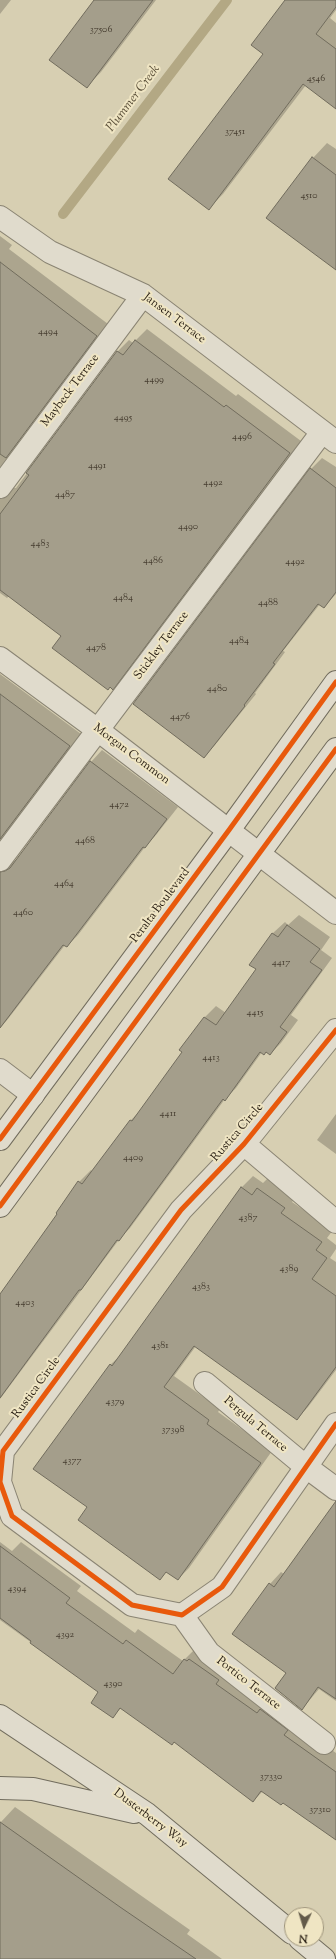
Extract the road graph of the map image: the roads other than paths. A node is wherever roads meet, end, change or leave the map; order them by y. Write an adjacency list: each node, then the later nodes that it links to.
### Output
1 (0, 217): 2 (street, Jansen Terrace)
2 (143, 295): 3 (street, Jansen Terrace); 4 (street, Maybeck Terrace)
3 (329, 437): 7 (street, Stickley Terrace)
4 (0, 487)
5 (0, 658): 7 (street, Morgan Common)
6 (336, 682): 9 (street, Peralta Boulevard)
7 (99, 731): 9 (street, Morgan Common); 11 (street, Stickley Terrace)
8 (336, 750): 10 (street)
9 (229, 830): 10 (street, Morgan Common); 15 (street, Peralta Boulevard)
10 (260, 854): 12 (street, Morgan Common); 18 (street)
11 (0, 860)
12 (336, 913)
13 (334, 1037): 17 (street, Rustica Circle)
14 (0, 1070): 15 (street)
15 (33, 1095): 16 (street, Peralta Boulevard)
16 (0, 1139)
17 (244, 1144): 19 (street, Rustica Circle); 24 (street, Rustica Circle)
18 (0, 1206)
19 (336, 1222)
20 (205, 1383): 22 (street, Pergula Terrace)
21 (336, 1424): 22 (street)
22 (305, 1466): 23 (street, Pergula Terrace); 24 (street)
23 (336, 1489)
24 (182, 1615): 26 (street, Portico Terrace)
25 (0, 1716): 28 (street, Dusterberry Way)
26 (324, 1743)
27 (0, 1788): 28 (street)
28 (147, 1814): 29 (street, Dusterberry Way)
29 (284, 1926)
30 (310, 1947): 31 (street)
31 (324, 1959)

